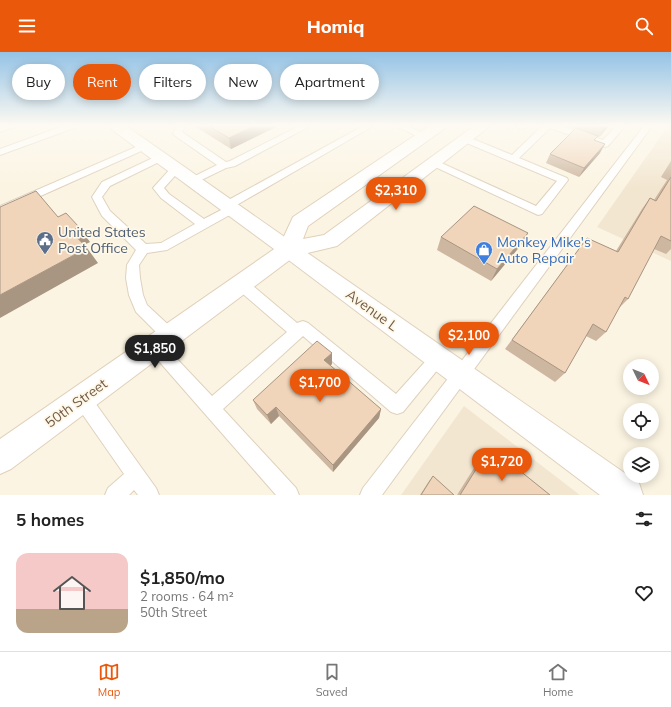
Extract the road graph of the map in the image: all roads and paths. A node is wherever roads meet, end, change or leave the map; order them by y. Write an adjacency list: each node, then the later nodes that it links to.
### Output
1 (15, 147): 12 (lane)
2 (142, 147): 20 (lane)
3 (145, 147): 13 (main road, Avenue L)
4 (197, 147): 16 (lane)
5 (266, 147): 16 (lane)
6 (334, 147): 19 (lane)
7 (409, 147): 23 (main road)
8 (456, 147): 15 (main road, 50th Street)
9 (484, 147): 14 (lane)
10 (526, 147): 14 (lane)
11 (633, 147): 28 (lane)
12 (0, 152)
13 (160, 158): 17 (main road, Avenue L); 22 (lane)
14 (513, 159): 15 (lane)
15 (434, 163): 23 (main road, 50th Street)
16 (224, 165): 18 (lane)
17 (176, 169): 18 (main road, Avenue L); 21 (lane)
18 (193, 181): 19 (main road, Avenue L)
19 (229, 208): 21 (lane); 23 (main road, Avenue L)
20 (0, 210)
21 (203, 224): 22 (lane)
22 (143, 249): 26 (lane)
23 (288, 250): 24 (main road, 50th Street); 27 (main road, Avenue L)
24 (241, 284): 25 (lane); 26 (main road, 50th Street)
25 (297, 332): 27 (lane); 30 (lane)
26 (162, 341): 29 (main road, 50th Street); 30 (lane)
27 (438, 358): 28 (main road, Avenue L)
28 (462, 375): 36 (lane); 37 (main road, Avenue L)
29 (82, 399): 31 (main road, 50th Street); 32 (lane)
30 (211, 408): 35 (lane)
31 (0, 458)
32 (136, 476): 33 (lane); 34 (lane)
33 (115, 495)
34 (149, 495)
35 (289, 495)
36 (370, 495)
37 (627, 495)

